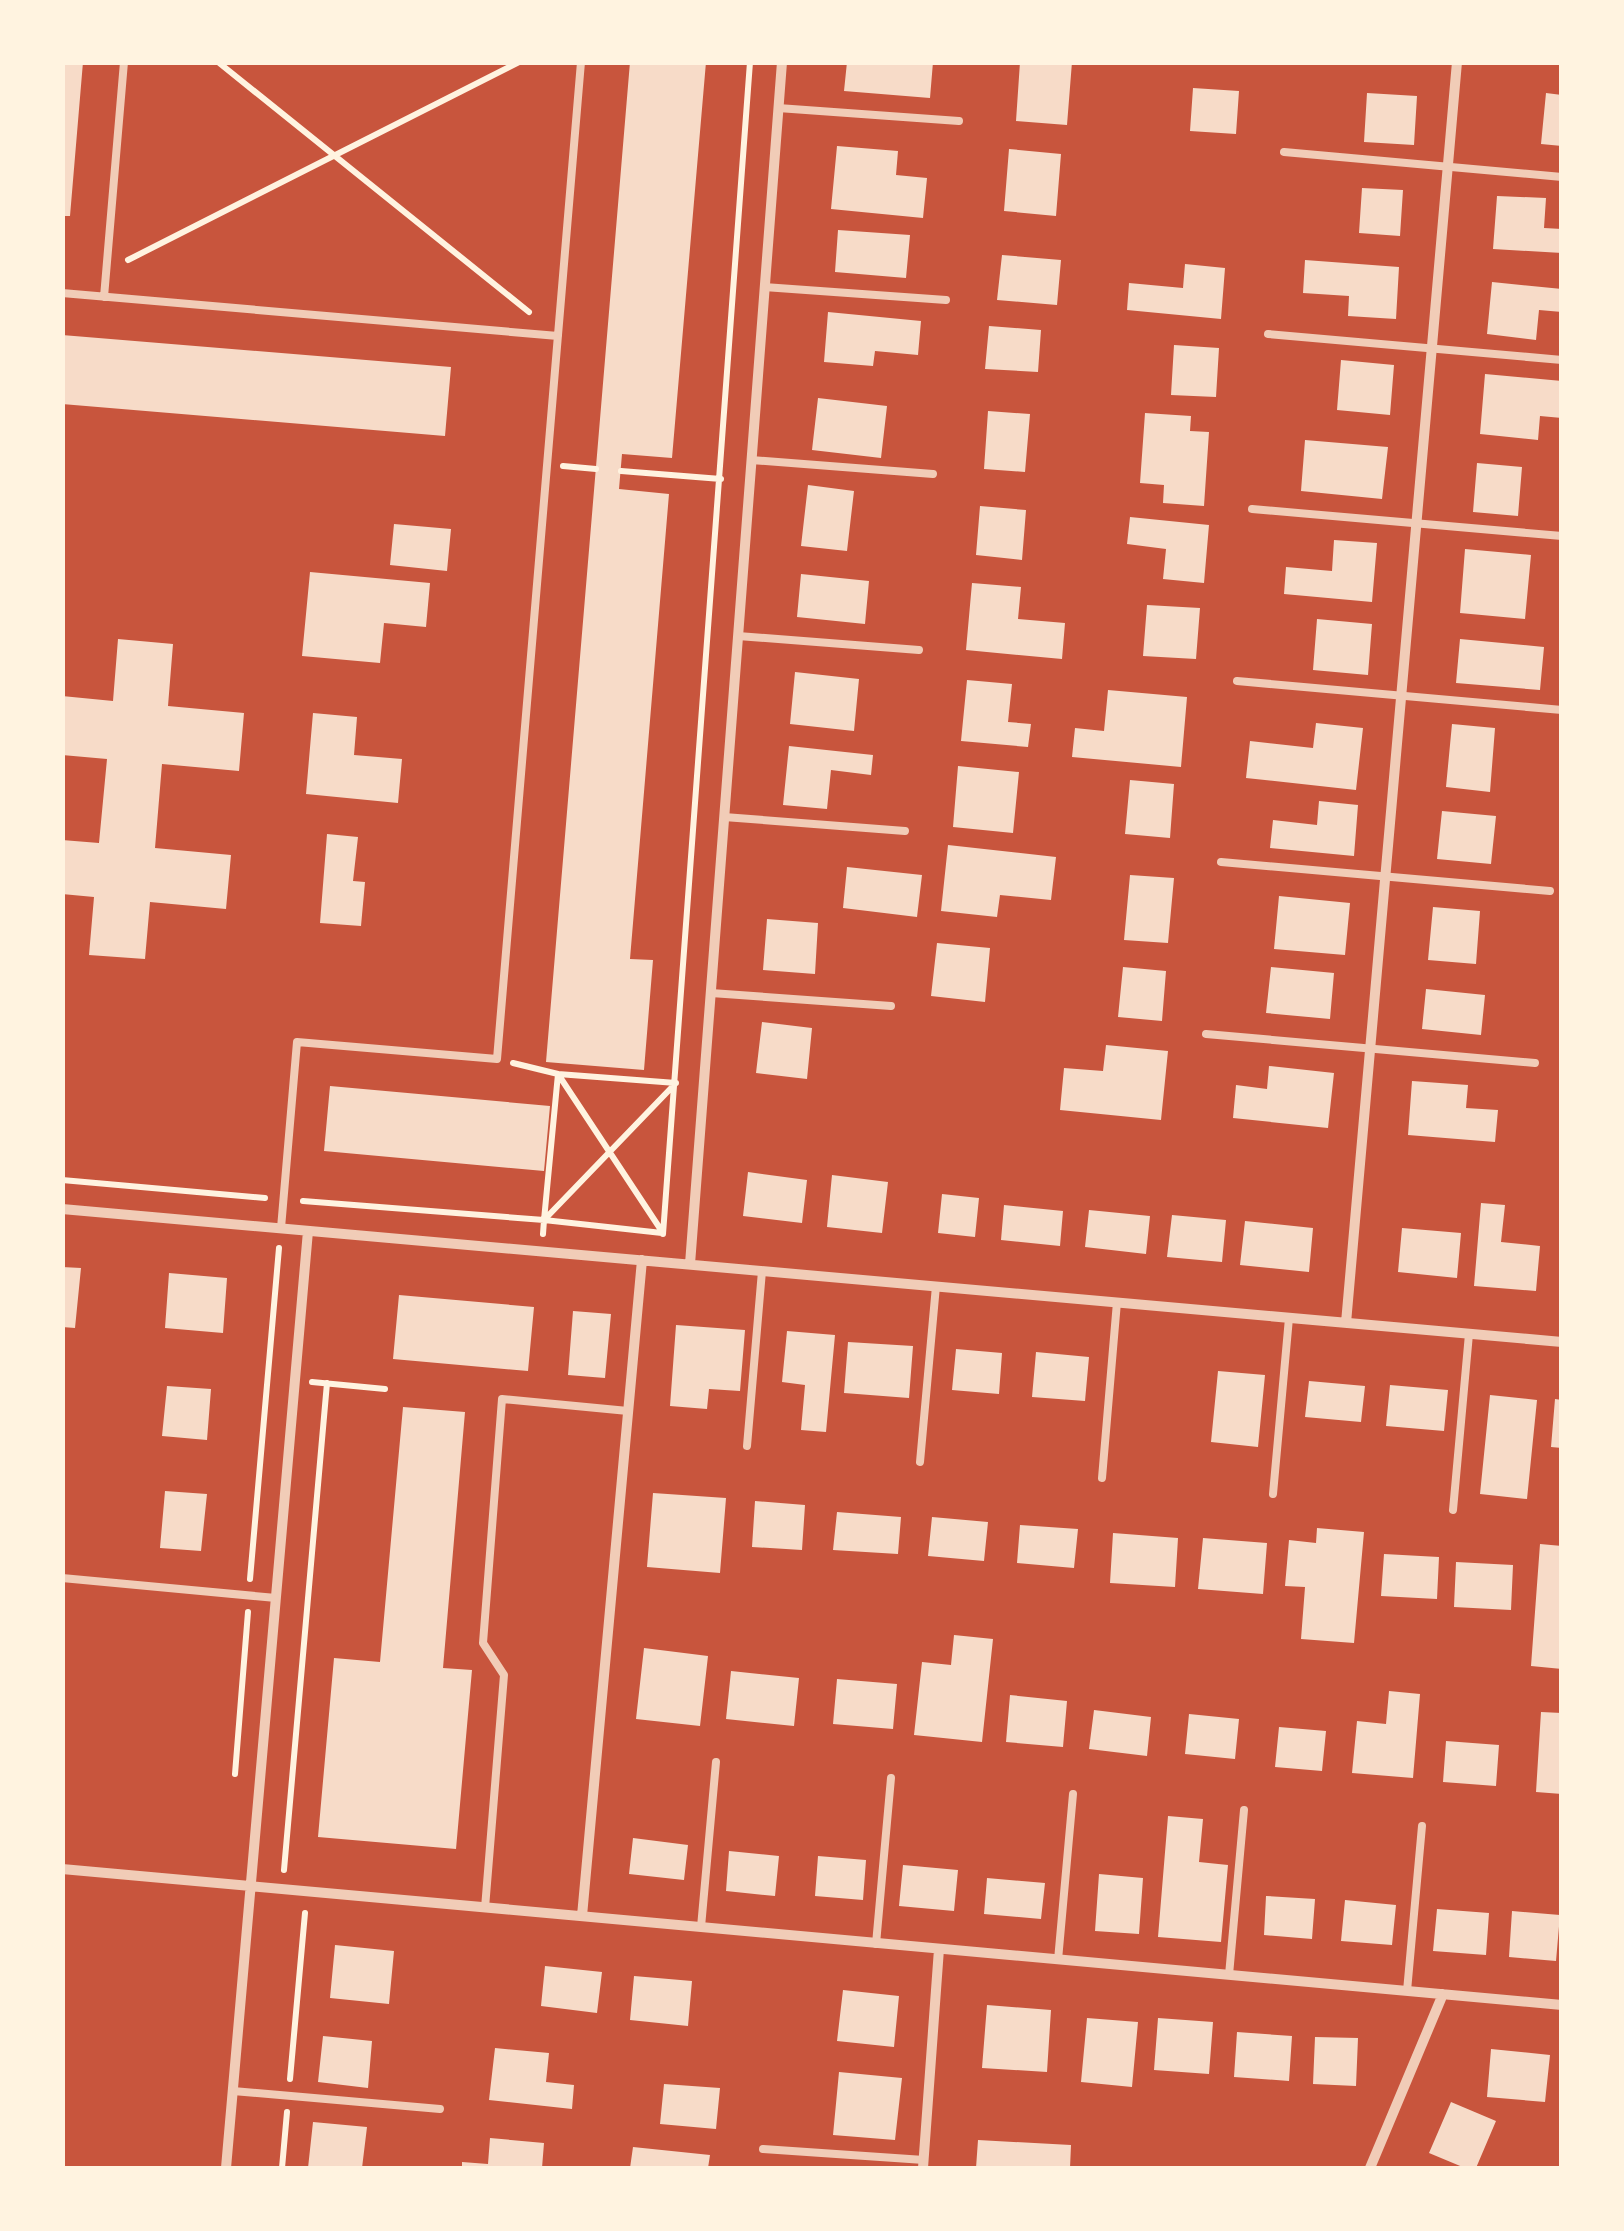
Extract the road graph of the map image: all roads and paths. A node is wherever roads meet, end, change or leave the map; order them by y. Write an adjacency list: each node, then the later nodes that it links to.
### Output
1 (124, 62): 14 (lane)
2 (218, 62): 11 (path)
3 (519, 62): 11 (path)
4 (581, 62): 20 (lane)
5 (750, 62): 26 (path)
6 (782, 62): 8 (street)
7 (1457, 62): 12 (street)
8 (778, 108): 9 (lane); 15 (street)
9 (960, 122)
10 (1284, 152): 12 (lane)
11 (334, 156): 14 (path); 20 (path)
12 (1448, 167): 13 (lane); 21 (street)
13 (1562, 176)
14 (106, 271): 17 (lane)
15 (764, 287): 18 (lane); 23 (street)
16 (62, 294): 17 (lane)
17 (104, 297): 20 (lane)
18 (946, 300)
19 (1268, 334): 21 (lane)
20 (558, 336): 44 (lane)
21 (1432, 348): 22 (lane); 28 (street)
22 (1562, 360)
23 (751, 460): 25 (lane); 30 (street)
24 (621, 471): 26 (path)
25 (932, 474)
26 (721, 479): 47 (path)
27 (1252, 508): 28 (lane)
28 (1416, 523): 29 (lane); 33 (street)
29 (1562, 536)
30 (738, 636): 31 (lane); 35 (street)
31 (919, 650)
32 (1237, 681): 33 (lane)
33 (1401, 696): 34 (lane); 38 (street)
34 (1562, 710)
35 (724, 817): 36 (lane); 40 (street)
36 (905, 831)
37 (1221, 862): 38 (lane)
38 (1385, 876): 39 (lane); 43 (street)
39 (1550, 891)
40 (710, 993): 41 (lane); 56 (street)
41 (892, 1006)
42 (1206, 1034): 43 (lane)
43 (1370, 1048): 45 (lane); 61 (street)
44 (497, 1059): 46 (path); 51 (lane)
45 (1535, 1063)
46 (558, 1074): 47 (path); 48 (path); 50 (path)
47 (676, 1082): 48 (path); 53 (path)
48 (612, 1151): 50 (path); 53 (path)
49 (62, 1209): 51 (street)
50 (544, 1220): 53 (path); 54 (path)
51 (281, 1228): 52 (street); 64 (path)
52 (308, 1231): 54 (street); 64 (street)
53 (663, 1234)
54 (542, 1252): 55 (street)
55 (642, 1260): 56 (street); 67 (street)
56 (690, 1264): 57 (street)
57 (762, 1271): 58 (street); 68 (lane)
58 (936, 1286): 59 (street); 69 (lane)
59 (1118, 1302): 60 (street); 70 (lane)
60 (1289, 1318): 61 (street); 71 (lane)
61 (1346, 1323): 62 (street)
62 (1469, 1334): 63 (street); 72 (lane)
63 (1562, 1342)
64 (295, 1380): 65 (path); 74 (street)
65 (326, 1384): 66 (path); 82 (path)
66 (386, 1389)
67 (628, 1411): 84 (lane); 85 (street)
68 (746, 1446)
69 (920, 1462)
70 (1102, 1478)
71 (1273, 1494)
72 (1453, 1510)
73 (62, 1578): 74 (lane)
74 (276, 1598): 81 (street)
75 (716, 1762): 86 (lane)
76 (892, 1778): 87 (lane)
77 (1073, 1794): 89 (lane)
78 (1244, 1810): 90 (lane)
79 (1422, 1826): 91 (lane)
80 (62, 1869): 81 (street)
81 (250, 1887): 82 (street); 94 (street)
82 (282, 1889): 83 (street)
83 (307, 1892): 84 (street); 95 (path)
84 (484, 1908): 85 (street)
85 (582, 1916): 86 (street)
86 (701, 1927): 87 (street)
87 (876, 1944): 88 (street)
88 (939, 1949): 89 (street); 98 (street)
89 (1058, 1960): 90 (street)
90 (1229, 1976): 91 (street)
91 (1406, 1991): 92 (street)
92 (1443, 1994): 93 (street); 101 (street)
93 (1562, 2006)
94 (232, 2091): 95 (lane); 99 (street)
95 (289, 2096): 96 (lane); 100 (path)
96 (440, 2109)
97 (763, 2149): 98 (lane)
98 (924, 2164)
99 (226, 2168)
100 (282, 2168)
101 (1370, 2168)

